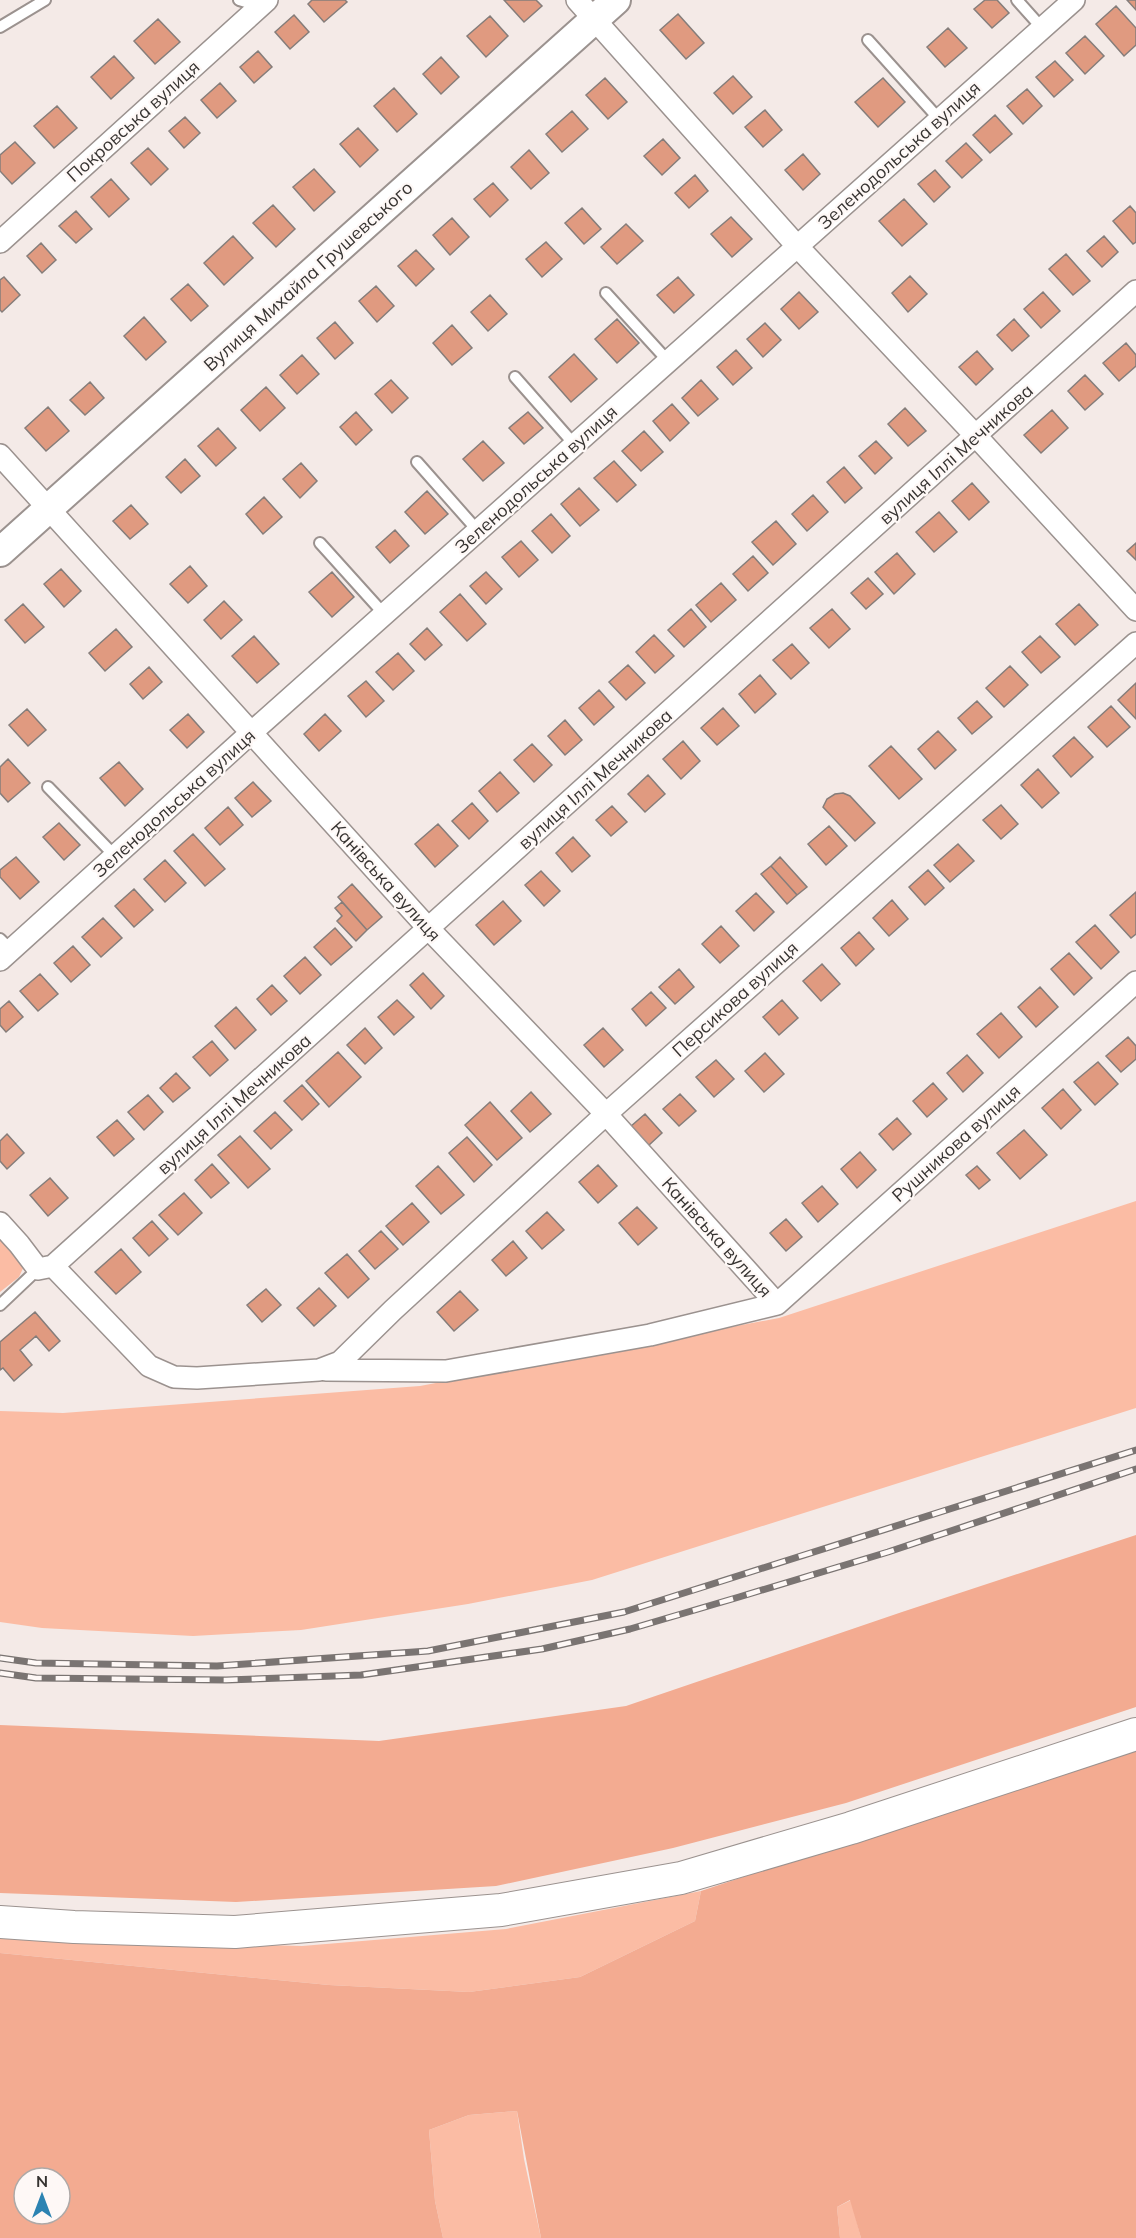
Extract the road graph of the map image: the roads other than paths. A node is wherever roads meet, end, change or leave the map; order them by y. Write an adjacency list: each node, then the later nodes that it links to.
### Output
1 (45, 0): 8 (lane)
2 (239, 0): 6 (lane)
3 (616, 0): 7 (street, Вулиця Михайла Грушевського)
4 (1017, 0): 9 (lane)
5 (1074, 0): 9 (street, Зеленодольська вулиця)
6 (263, 3): 12 (street, Покровська вулиця)
7 (586, 10): 13 (street); 22 (street, Вулиця Михайла Грушевського)
8 (0, 27)
9 (1042, 28): 11 (street, Зеленодольська вулиця)
10 (867, 40): 11 (lane)
11 (939, 119): 13 (street, Зеленодольська вулиця)
12 (0, 242)
13 (797, 246): 16 (street, Зеленодольська вулиця); 18 (street)
14 (1136, 291): 18 (street, вулиця Іллі Мечникова)
15 (606, 294): 16 (lane)
16 (668, 361): 19 (street, Зеленодольська вулиця)
17 (515, 377): 19 (lane)
18 (976, 436): 26 (street); 32 (street, вулиця Іллі Мечникова)
19 (574, 444): 23 (street, Зеленодольська вулиця)
20 (0, 455): 22 (street, Канівська вулиця)
21 (417, 462): 23 (lane)
22 (48, 509): 25 (street, Вулиця Михайла Грушевського); 29 (street, Канівська вулиця)
23 (477, 531): 27 (street, Зеленодольська вулиця)
24 (320, 543): 27 (lane)
25 (0, 552)
26 (1136, 610)
27 (384, 614): 29 (street, Зеленодольська вулиця)
28 (1136, 643): 35 (street, Персикова вулиця)
29 (252, 732): 31 (street, Зеленодольська вулиця); 32 (street, Канівська вулиця)
30 (48, 787): 31 (lane)
31 (115, 856): 33 (street, Зеленодольська вулиця)
32 (428, 928): 35 (street, Канівська вулиця); 37 (street, вулиця Іллі Мечникова)
33 (4, 950)
34 (1136, 982): 38 (street, Рушникова вулиця)
35 (606, 1113): 38 (street, Канівська вулиця); 40 (street, Персикова вулиця)
36 (0, 1223): 37 (street)
37 (46, 1268): 39 (lane); 40 (street)
38 (777, 1304): 40 (street)
39 (0, 1305)
40 (319, 1370)
41 (1136, 1734): 42 (main road)
42 (0, 1922)

